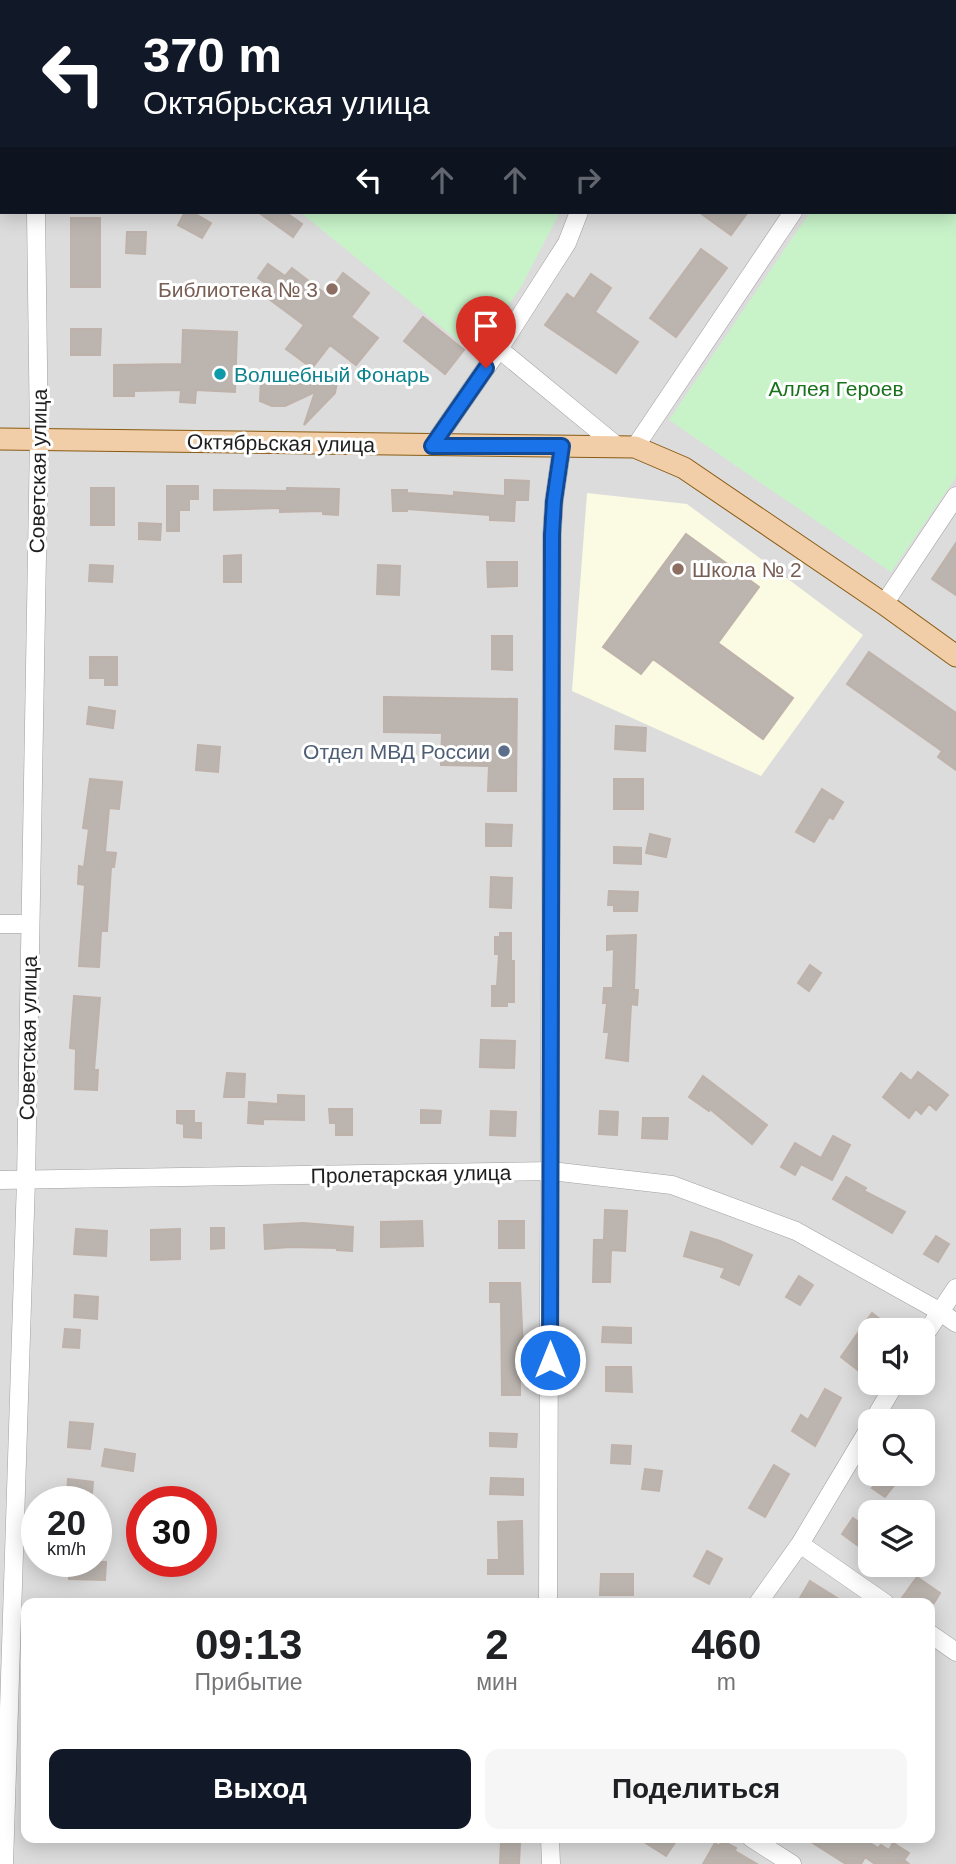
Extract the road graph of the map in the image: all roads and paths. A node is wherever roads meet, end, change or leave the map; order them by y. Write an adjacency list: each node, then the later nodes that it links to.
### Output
1 (37, 214): 6 (street, Советская улица)
2 (578, 214): 4 (street)
3 (792, 214): 9 (street)
4 (499, 349): 7 (street); 9 (street)
5 (0, 439): 6 (main road, Октябрьская улица)
6 (39, 440): 7 (main road, Октябрьская улица); 14 (street, Советская улица)
7 (432, 446): 8 (main road, Октябрьская улица)
8 (562, 446): 9 (main road, Октябрьская улица); 15 (street)
9 (626, 446): 11 (main road)
10 (956, 496): 11 (street)
11 (884, 604): 12 (main road)
12 (956, 656)
13 (0, 924): 14 (street)
14 (30, 924): 17 (street, Советская улица)
15 (551, 1171): 17 (street, Пролетарская улица); 19 (street, Пролетарская улица); 24 (street)
16 (0, 1180): 17 (street, Пролетарская улица)
17 (26, 1180): 29 (street, Советская улица)
18 (956, 1288): 19 (street)
19 (939, 1311): 20 (street); 21 (street, Пролетарская улица)
20 (935, 1318)
21 (956, 1324)
22 (858, 1447): 23 (street)
23 (800, 1544): 25 (street); 26 (street)
24 (548, 1598)
25 (762, 1598)
26 (878, 1598)
27 (935, 1637): 28 (street)
28 (956, 1652)
29 (4, 1725): 32 (street, Советская улица)
30 (550, 1843): 33 (street)
31 (759, 1843): 34 (street)
32 (4, 1864)
33 (551, 1864)
34 (792, 1864)

